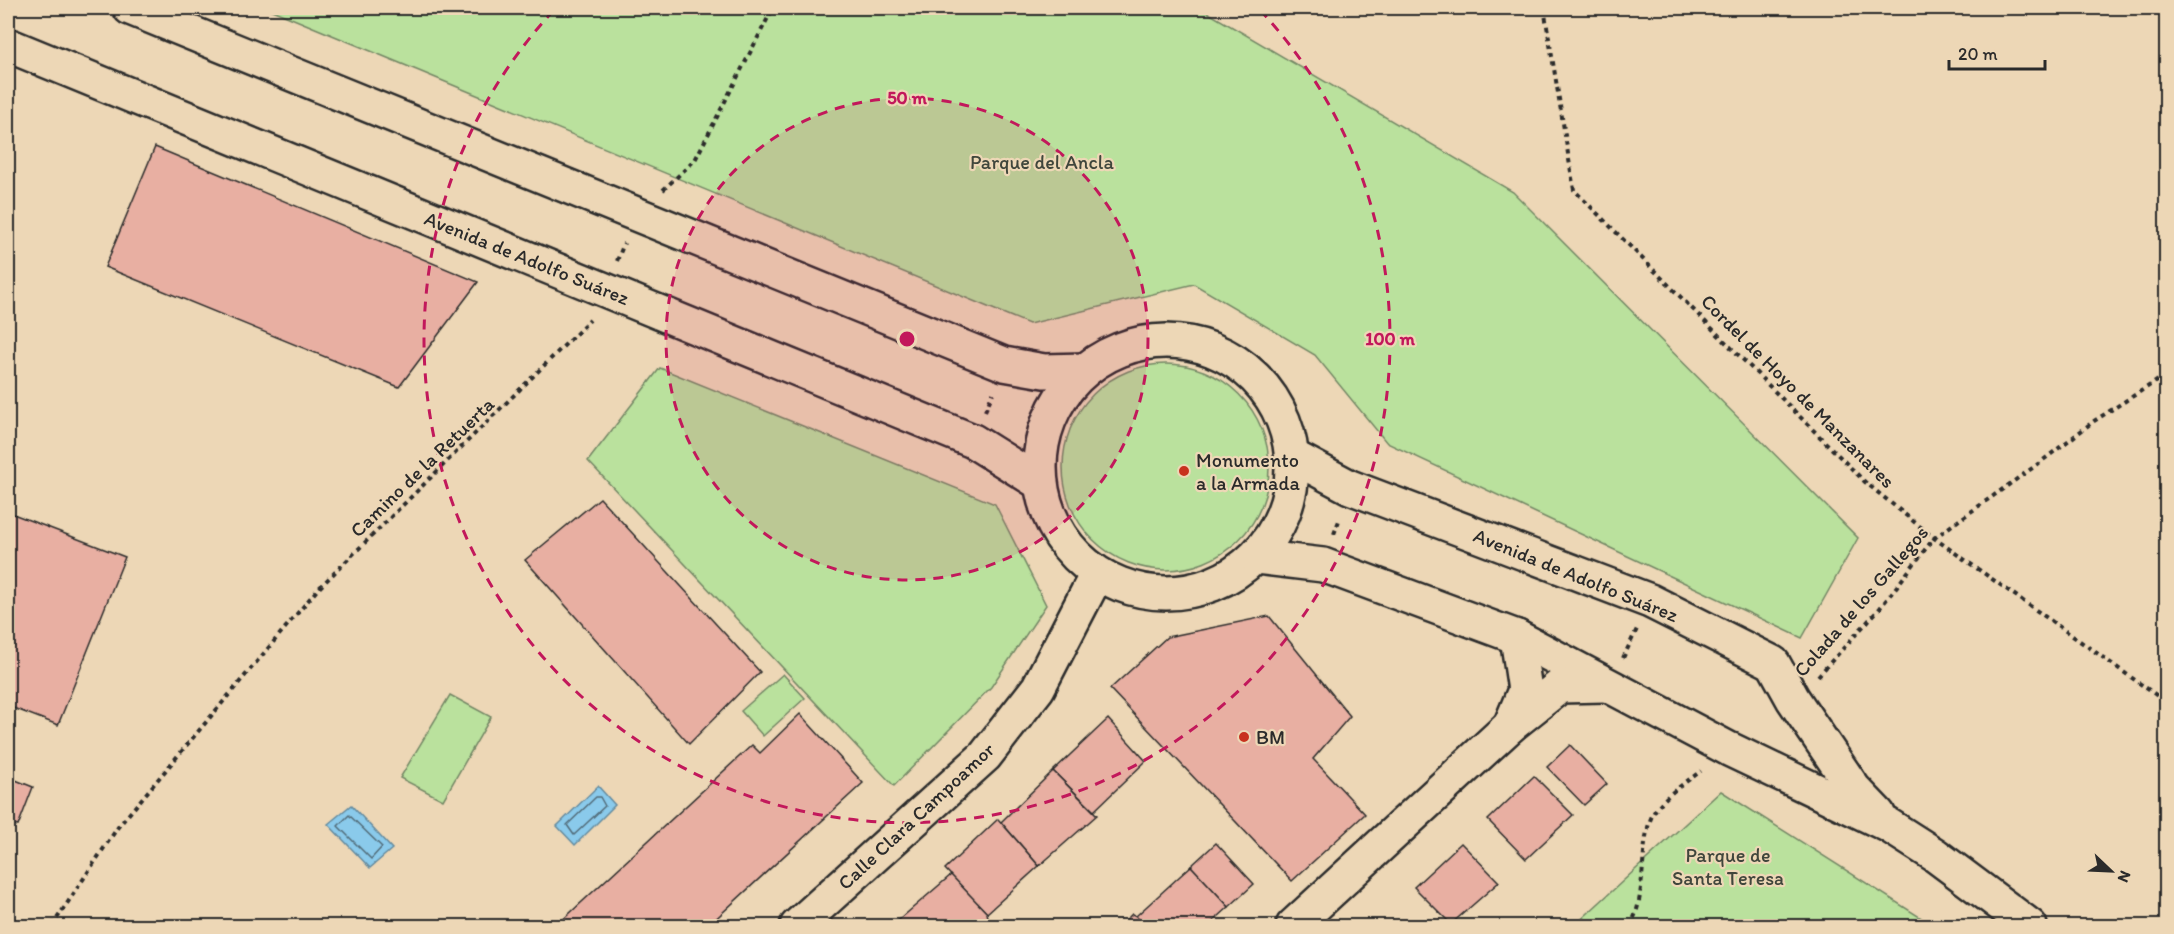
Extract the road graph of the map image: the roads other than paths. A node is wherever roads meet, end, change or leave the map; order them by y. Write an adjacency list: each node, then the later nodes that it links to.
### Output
1 (130, 8): 3 (street)
2 (8, 45): 5 (street, Avenida de Adolfo Suárez)
3 (1084, 370): 4 (street); 5 (street)
4 (1292, 456): 6 (street); 11 (street, Avenida de Adolfo Suárez)
5 (1040, 483): 7 (street)
6 (1256, 557): 7 (street); 8 (street, Avenida de Adolfo Suárez)
7 (1097, 574): 12 (street, Calle Clara Campoamor)
8 (1517, 637): 9 (street, Avenida de Adolfo Suárez); 10 (street)
9 (1611, 685): 10 (street); 11 (street, Avenida de Adolfo Suárez)
10 (1510, 726): 13 (street)
11 (1888, 825): 14 (street, Avenida de Adolfo Suárez)
12 (797, 927)
13 (1293, 927)
14 (2030, 927)

